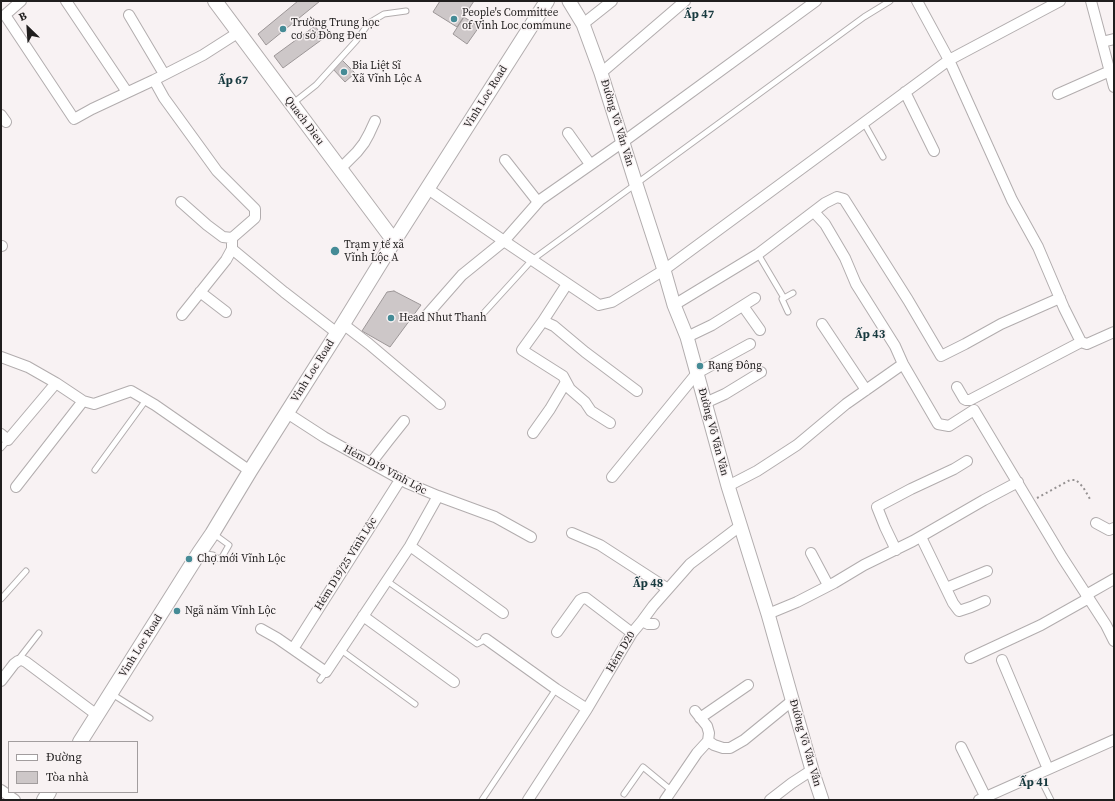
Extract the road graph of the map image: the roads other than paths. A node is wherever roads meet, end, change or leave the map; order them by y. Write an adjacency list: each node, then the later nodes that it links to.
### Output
1 (20, 1): 15 (street)
2 (66, 1): 26 (street)
3 (215, 1): 17 (main road, Quach Dieu)
4 (547, 1): 40 (main road, Vinh Loc Road)
5 (568, 1): 16 (street, Đường Võ Văn Vân)
6 (612, 1): 16 (street)
7 (685, 1): 22 (street)
8 (816, 1): 33 (street)
9 (890, 1): 39 (lane)
10 (917, 1): 20 (street)
11 (1060, 1): 20 (street)
12 (1091, 1): 19 (street)
13 (406, 11): 29 (lane)
14 (129, 14): 23 (street)
15 (3, 17): 26 (street)
16 (583, 24): 22 (street, Đường Võ Văn Vân)
17 (239, 32): 23 (street); 29 (main road, Quach Dieu)
18 (1114, 39): 19 (street)
19 (1102, 42): 21 (street)
20 (949, 60): 27 (street); 56 (street)
21 (1110, 71): 25 (street); 28 (street)
22 (602, 73): 33 (street, Đường Võ Văn Vân)
23 (164, 74): 24 (street)
24 (154, 80): 26 (street); 44 (street)
25 (1114, 87)
26 (127, 92)
27 (905, 92): 31 (street); 34 (street)
28 (1058, 94)
29 (292, 105): 38 (main road, Quach Dieu)
30 (375, 121): 38 (street)
31 (864, 123): 35 (lane); 50 (street)
32 (568, 133): 37 (street)
33 (622, 142): 37 (street); 39 (street, Đường Võ Văn Vân)
34 (934, 151)
35 (883, 157)
36 (505, 160): 42 (street)
37 (590, 164): 42 (street)
38 (340, 170): 45 (main road, Quach Dieu)
39 (636, 184): 49 (lane); 50 (street, Đường Võ Văn Vân)
40 (428, 188): 45 (main road, Vinh Loc Road); 46 (street)
41 (181, 202): 44 (street)
42 (538, 202): 46 (street)
43 (814, 212): 48 (street); 56 (street); 73 (street)
44 (232, 238): 47 (street)
45 (394, 241): 66 (main road, Vinh Loc Road)
46 (504, 242): 49 (street); 62 (street)
47 (232, 249): 52 (street); 66 (street)
48 (758, 254): 55 (lane); 57 (street)
49 (532, 260): 51 (street); 63 (lane)
50 (664, 270): 51 (street); 57 (street, Đường Võ Văn Vân)
51 (567, 284): 64 (street)
52 (200, 292): 59 (street); 61 (street)
53 (793, 293): 55 (lane)
54 (755, 298): 58 (street)
55 (784, 298): 60 (lane)
56 (1060, 298): 70 (street)
57 (674, 306): 69 (street, Đường Võ Văn Vân)
58 (743, 306): 67 (street); 69 (street)
59 (226, 312)
60 (788, 312)
61 (182, 315)
62 (426, 316)
63 (481, 316)
64 (542, 320): 76 (street); 80 (street)
65 (822, 324): 79 (street)
66 (340, 329): 84 (street); 85 (main road, Vinh Loc Road)
67 (760, 330)
68 (1114, 332): 70 (street)
69 (687, 337): 75 (street, Đường Võ Văn Vân)
70 (1081, 342): 78 (street)
71 (750, 344): 75 (street)
72 (1, 357): 77 (street)
73 (903, 364): 79 (street); 97 (street)
74 (761, 372): 83 (street)
75 (697, 373): 83 (street, Đường Võ Văn Vân); 95 (street)
76 (566, 382): 87 (street); 88 (street)
77 (56, 383): 82 (street); 89 (street)
78 (957, 387)
79 (866, 390): 98 (street)
80 (637, 391)
81 (146, 400): 82 (street); 93 (lane); 94 (street)
82 (83, 401): 99 (street)
83 (705, 403): 98 (street, Đường Võ Văn Vân)
84 (440, 404)
85 (287, 413): 92 (street, Hẻm D19 Vĩnh Lộc); 94 (main road, Vinh Loc Road)
86 (404, 421): 92 (street)
87 (610, 423)
88 (533, 433)
89 (5, 437): 90 (lane)
90 (1, 448)
91 (966, 462): 109 (street)
92 (372, 464): 96 (street, Hẻm D19 Vĩnh Lộc)
93 (95, 470)
94 (250, 471): 105 (main road, Vinh Loc Road)
95 (612, 477)
96 (400, 480): 100 (street, Hẻm D19 Vĩnh Lộc); 131 (street, Hẻm D19/25 Vĩnh Lộc)
97 (1018, 482): 107 (street); 119 (street)
98 (728, 486): 102 (street, Đường Võ Văn Vân)
99 (16, 487)
100 (438, 496): 106 (street, Hẻm D19 Vĩnh Lộc); 108 (street)
101 (1096, 523): 103 (street)
102 (740, 526): 118 (street, Hẻm D20); 123 (street, Đường Võ Văn Vân)
103 (1114, 528)
104 (572, 533): 118 (street)
105 (212, 534): 110 (main road, Vinh Loc Road); 110 (lane)
106 (531, 538)
107 (921, 538): 109 (street); 117 (street)
108 (410, 546): 115 (street); 122 (street)
109 (896, 550): 116 (street)
110 (199, 553): 142 (main road, Vinh Loc Road)
111 (811, 553): 116 (street)
112 (26, 571): 120 (lane)
113 (987, 571): 117 (street)
114 (1114, 579): 119 (street)
115 (387, 581): 124 (street); 129 (lane)
116 (828, 585): 123 (street)
117 (946, 588): 121 (street)
118 (668, 589): 128 (street, Hẻm D20)
119 (1088, 596): 130 (street); 133 (street)
120 (1, 599)
121 (985, 601)
122 (503, 613)
123 (768, 614): 143 (street, Đường Võ Văn Vân)
124 (363, 616): 132 (street); 139 (street)
125 (261, 629): 131 (street)
126 (557, 632): 128 (street)
127 (39, 633): 135 (lane)
128 (632, 633): 145 (street, Hẻm D20)
129 (486, 639): 141 (street)
130 (1114, 641)
131 (293, 649): 136 (street)
132 (341, 650): 136 (street); 144 (lane)
133 (970, 658)
134 (1002, 660): 152 (street)
135 (18, 661): 138 (street); 146 (street)
136 (326, 672): 137 (lane)
137 (320, 680)
138 (1, 681)
139 (454, 682)
140 (748, 685): 150 (street)
141 (556, 689): 145 (street); 160 (lane)
142 (111, 693): 146 (main road, Vinh Loc Road); 147 (lane)
143 (793, 700): 150 (street); 153 (street, Đường Võ Văn Vân)
144 (415, 704)
145 (587, 709): 161 (street, Hẻm D20)
146 (97, 716): 149 (main road, Vinh Loc Road)
147 (150, 718)
148 (1114, 740): 152 (street)
149 (81, 741)
150 (708, 741): 156 (street)
151 (961, 747): 158 (street)
152 (1048, 769): 154 (street)
153 (812, 770): 163 (street); 164 (street, Đường Võ Văn Vân)
154 (1038, 774): 158 (street); 165 (lane)
155 (1, 790): 159 (street)
156 (672, 791): 157 (lane); 162 (street)
157 (624, 794)
158 (984, 799)
159 (15, 800)
160 (482, 800)
161 (528, 800)
162 (665, 800)
163 (770, 800)
164 (822, 800)
165 (1051, 800)

